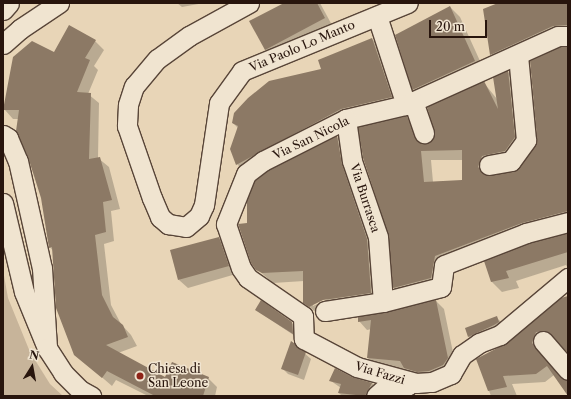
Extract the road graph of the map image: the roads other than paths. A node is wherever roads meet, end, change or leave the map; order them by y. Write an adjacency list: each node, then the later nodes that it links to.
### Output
1 (9, 3): 5 (street)
2 (59, 3): 8 (street)
3 (249, 3): 6 (street, Via Paolo Lo Manto)
4 (408, 3): 6 (street, Via Paolo Lo Manto)
5 (3, 10)
6 (377, 16): 10 (street)
7 (568, 36): 9 (street, Via San Nicola)
8 (3, 44)
9 (518, 56): 10 (street, Via San Nicola); 14 (street)
10 (408, 99): 11 (street, Via San Nicola); 12 (street)
11 (346, 119): 20 (street, Via Burrasca); 22 (street, Via San Nicola)
12 (424, 133)
13 (3, 135): 24 (street)
14 (489, 165)
15 (3, 203): 24 (street)
16 (568, 222): 20 (street)
17 (568, 278): 19 (street, Via Fazzi)
18 (568, 290): 19 (street)
19 (545, 298): 26 (street, Via Fazzi)
20 (383, 302): 21 (street)
21 (325, 311)
22 (303, 316): 26 (street, Via Fazzi)
23 (542, 341): 25 (street)
24 (47, 348): 27 (street)
25 (568, 370)
26 (416, 383): 28 (street)
27 (91, 396)
28 (376, 396)

